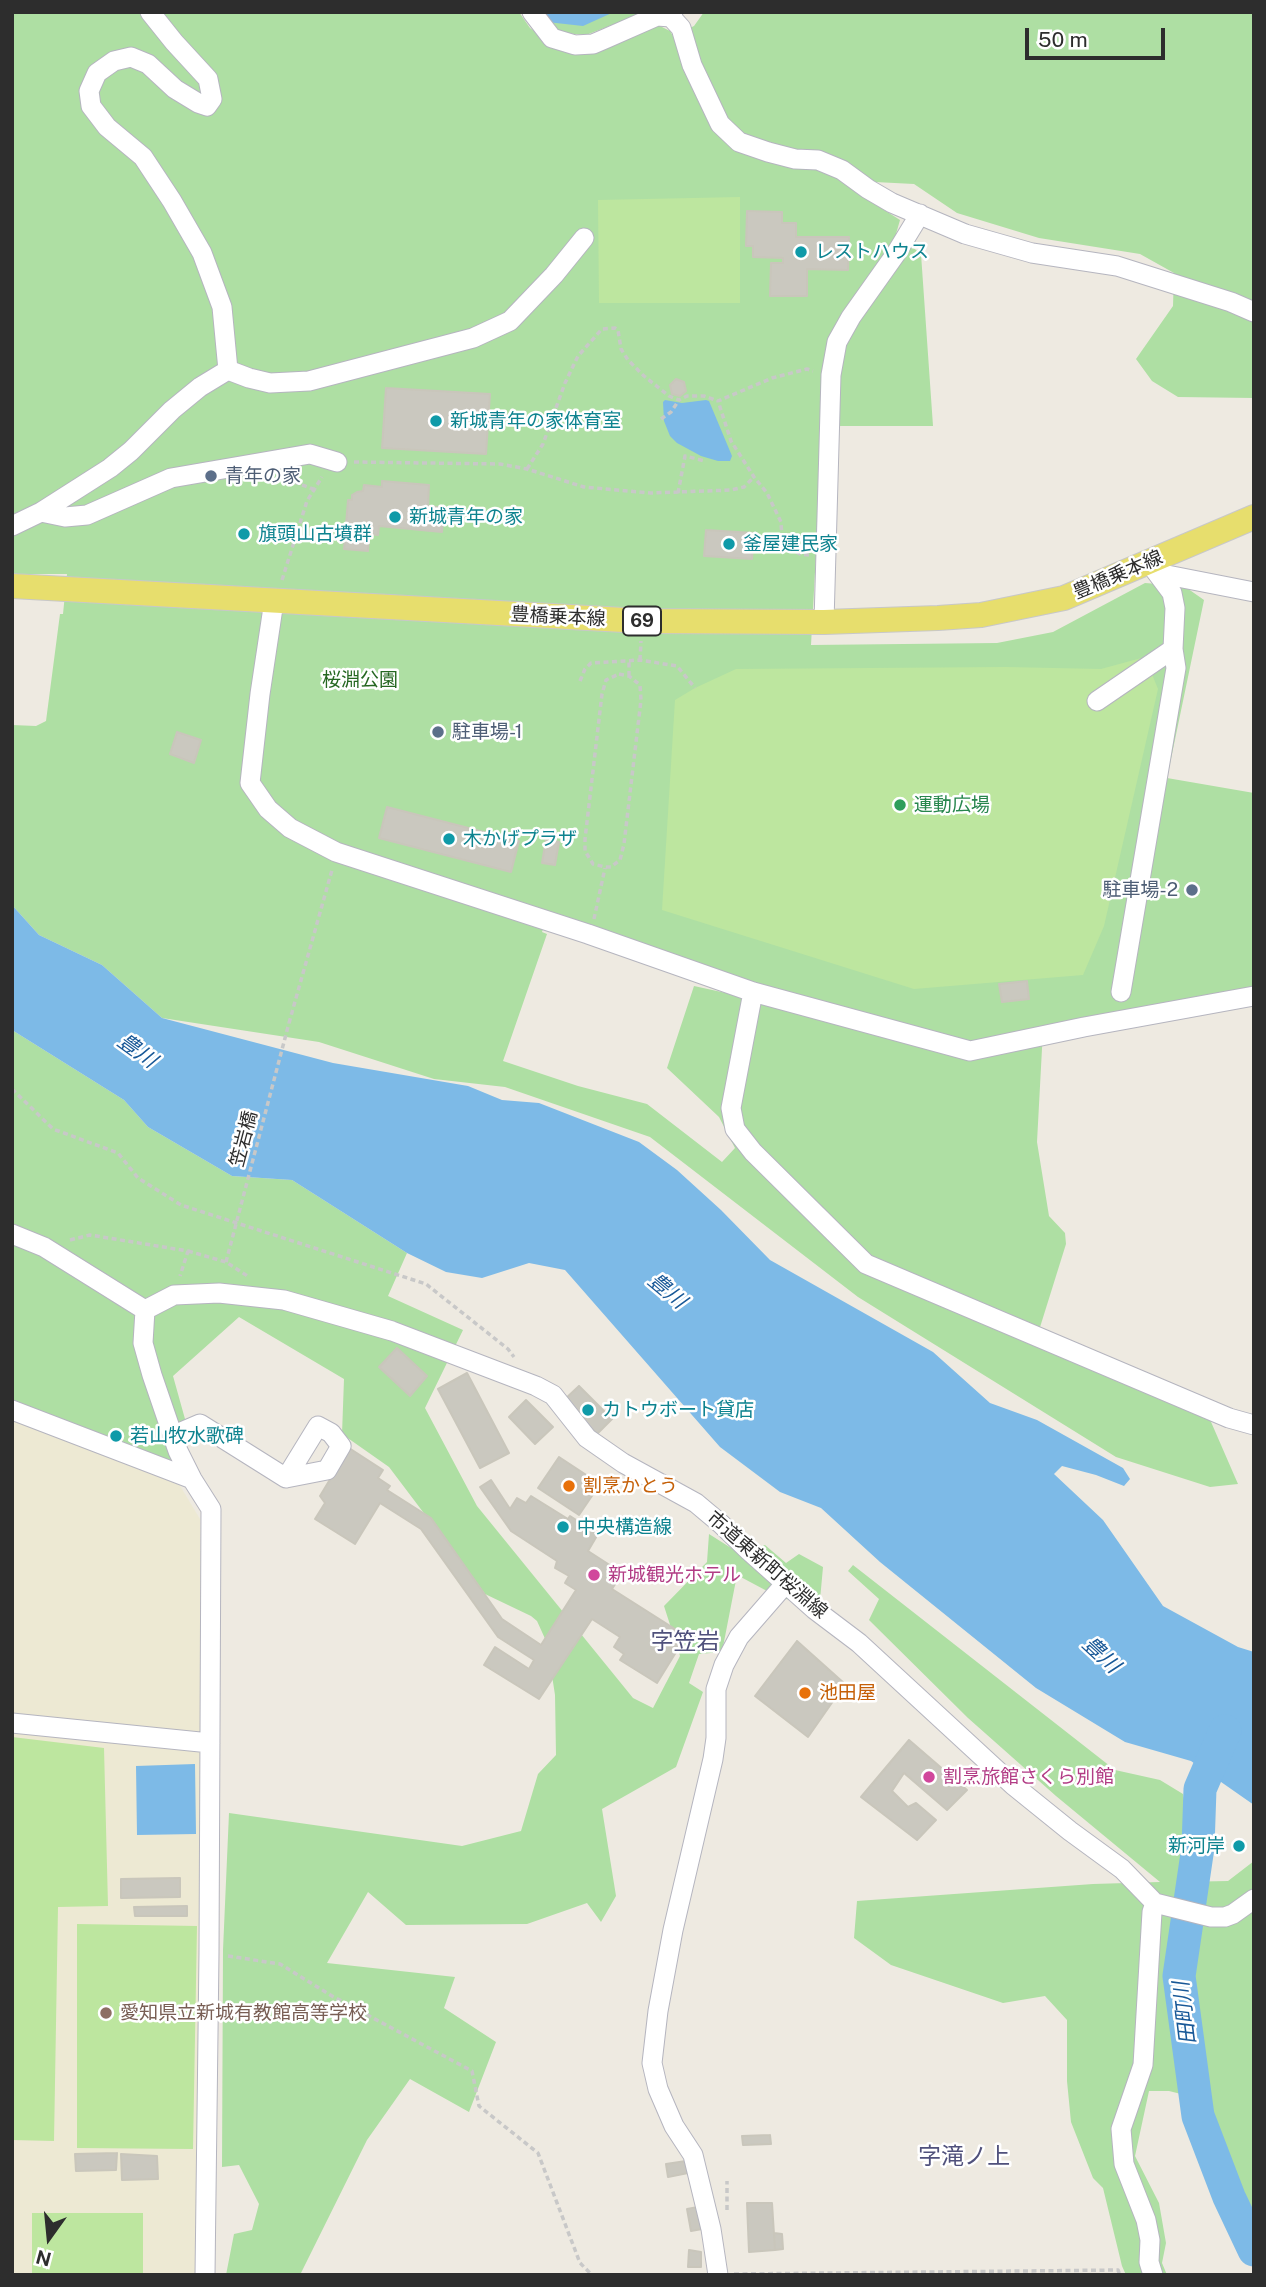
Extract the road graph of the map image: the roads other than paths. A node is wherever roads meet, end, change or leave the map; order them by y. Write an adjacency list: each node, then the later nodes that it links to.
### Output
1 (150, 12): 7 (street)
2 (532, 12): 3 (street)
3 (672, 15): 4 (street)
4 (920, 214): 6 (street); 16 (street)
5 (584, 238): 7 (street)
6 (1254, 312)
7 (228, 370): 9 (street)
8 (337, 462): 9 (street)
9 (41, 512): 11 (street)
10 (1254, 517): 12 (main road, 豊橋乗本線 / 69)
11 (12, 526)
12 (1153, 568): 14 (street); 16 (main road, 豊橋乗本線 / 69); 17 (street)
13 (12, 586): 15 (main road, 豊橋乗本線 / 69)
14 (1254, 592)
15 (274, 601): 16 (main road, 豊橋乗本線 / 69); 19 (street)
16 (824, 622)
17 (1173, 649): 18 (street); 20 (street)
18 (1097, 701)
19 (753, 992): 21 (street); 25 (street)
20 (1121, 992)
21 (1254, 996)
22 (12, 1234): 23 (street)
23 (145, 1310): 26 (street); 29 (street, 市道東新町桜淵線)
24 (12, 1410): 28 (street)
25 (1254, 1425)
26 (172, 1436): 27 (street); 28 (street)
27 (286, 1478)
28 (192, 1479): 31 (street)
29 (786, 1583): 33 (street, 市道東新町桜淵線); 35 (street)
30 (12, 1723): 31 (street)
31 (210, 1743): 34 (street)
32 (1254, 1899): 33 (street, 市道東新町桜淵線)
33 (1155, 1903): 36 (street)
34 (205, 2275)
35 (718, 2275)
36 (1153, 2275)

